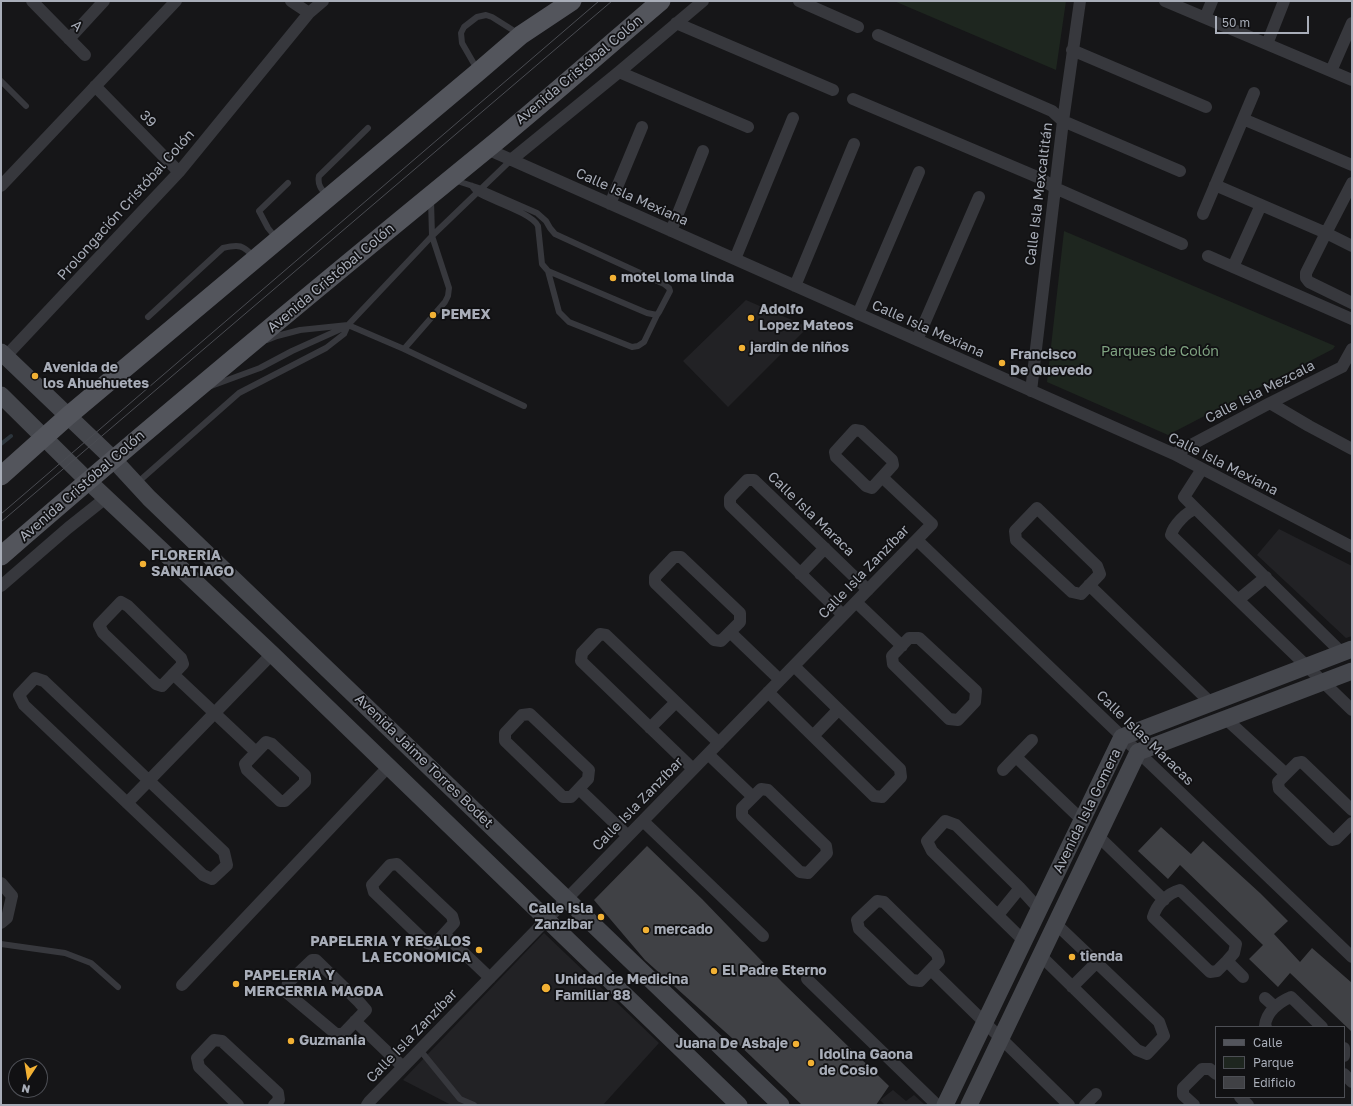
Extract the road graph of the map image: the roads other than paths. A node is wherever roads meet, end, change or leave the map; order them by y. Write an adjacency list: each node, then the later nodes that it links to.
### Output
1 (32, 1): 21 (street, A)
2 (104, 1): 21 (street)
3 (176, 1): 30 (street)
4 (291, 1): 14 (street)
5 (323, 1): 14 (street, Prolongación Cristóbal Colón)
6 (572, 1): 19 (main road)
7 (660, 1): 43 (main road, Avenida Cristóbal Colón)
8 (703, 1): 16 (street)
9 (799, 1): 18 (street)
10 (1080, 1): 23 (street, Calle Isla Mexcaltitán)
11 (1166, 1): 15 (street)
12 (1212, 1): 15 (street)
13 (1284, 1): 22 (street)
14 (309, 13): 48 (street, Prolongación Cristóbal Colón)
15 (1205, 18): 22 (street)
16 (676, 23): 26 (street); 31 (street)
17 (1352, 23): 27 (street)
18 (858, 27)
19 (521, 35): 25 (main road); 25 (lane)
20 (878, 35): 38 (street)
21 (69, 39): 24 (street, A)
22 (1267, 44): 27 (street)
23 (1072, 50): 35 (street); 38 (street, Calle Isla Mexcaltitán)
24 (85, 55)
25 (478, 72): 59 (main road)
26 (619, 72): 40 (street); 45 (street)
27 (1331, 72): 28 (street)
28 (1352, 80)
29 (1, 81): 34 (lane)
30 (95, 86): 48 (street, 39); 54 (street)
31 (833, 90)
32 (1254, 93): 37 (street)
33 (853, 98): 55 (street)
34 (26, 106)
35 (1206, 107)
36 (793, 118): 71 (street)
37 (1243, 119): 46 (street); 53 (street)
38 (1063, 121): 47 (street); 55 (street, Calle Isla Mexcaltitán)
39 (642, 127): 60 (street)
40 (748, 127)
41 (368, 128): 59 (lane)
42 (854, 144): 74 (street)
43 (487, 149): 45 (street, Calle Isla Mexiana); 50 (main road, Avenida Cristóbal Colón)
44 (703, 151): 63 (street)
45 (511, 160): 56 (lane); 60 (street, Calle Isla Mexiana)
46 (1352, 165)
47 (1180, 171)
48 (179, 172): 85 (street, Prolongación Cristóbal Colón)
49 (919, 172): 76 (street)
50 (450, 178): 56 (lane); 57 (main road, Avenida Cristóbal Colón)
51 (288, 183): 66 (lane)
52 (1352, 183): 64 (street)
53 (1215, 185): 61 (street); 62 (street)
54 (1, 186)
55 (1055, 188): 67 (street); 87 (street, Calle Isla Mexcaltitán)
56 (479, 191): 65 (lane); 73 (lane); 77 (lane)
57 (431, 194): 65 (lane); 84 (main road, Avenida Cristóbal Colón)
58 (979, 197): 81 (street)
59 (329, 198): 66 (main road)
60 (610, 204): 63 (street, Calle Isla Mexiana)
61 (1261, 205): 64 (street); 72 (street)
62 (1202, 214)
63 (671, 231): 71 (street, Calle Isla Mexiana)
64 (1326, 233): 68 (street); 75 (street)
65 (432, 236): 80 (lane); 82 (lane)
66 (278, 240): 70 (main road)
67 (1182, 244)
68 (1352, 246)
69 (1208, 256): 72 (street)
70 (256, 259): 78 (lane); 92 (main road)
71 (735, 259): 74 (street, Calle Isla Mexiana)
72 (1233, 267): 79 (street)
73 (548, 271): 77 (lane); 77 (lane)
74 (795, 286): 76 (street, Calle Isla Mexiana)
75 (1352, 303)
76 (858, 314): 81 (street, Calle Isla Mexiana)
77 (656, 315)
78 (148, 317)
79 (1352, 319)
80 (348, 325): 82 (lane); 84 (lane); 88 (lane); 101 (lane)
81 (917, 340): 87 (street, Calle Isla Mexiana)
82 (404, 349): 91 (lane)
83 (1352, 349): 86 (street, Calle Isla Mezcala)
84 (243, 352): 88 (main road, Avenida Cristóbal Colón)
85 (3, 354): 92 (street, Avenida Jaime Torres Bodet)
86 (1347, 370): 90 (street, Calle Isla Mezcala)
87 (1031, 391): 95 (street, Calle Isla Mexiana)
88 (194, 392): 96 (main road, Avenida Cristóbal Colón)
89 (1, 395): 93 (street, Avenida Jaime Torres Bodet)
90 (1270, 403): 94 (street); 95 (street, Calle Isla Mezcala)
91 (524, 406)
92 (68, 416): 93 (main road); 96 (street, Avenida Jaime Torres Bodet)
93 (44, 438): 98 (main road); 100 (street, Avenida Jaime Torres Bodet)
94 (1352, 449)
95 (1174, 454): 97 (street, Calle Isla Mexiana)
96 (112, 459): 100 (main road, Avenida Cristóbal Colón); 101 (street, Avenida Jaime Torres Bodet)
97 (1202, 469): 103 (street); 105 (street, Calle Isla Mexiana)
98 (1, 476)
99 (882, 477): 99 (street); 104 (street, Calle Isla Zanzíbar)
100 (88, 480): 102 (street, Avenida Jaime Torres Bodet); 107 (main road, Avenida Cristóbal Colón)
101 (136, 484): 158 (street, Avenida Jaime Torres Bodet)
102 (107, 497): 111 (street); 119 (street, Avenida Jaime Torres Bodet)
103 (1196, 509): 109 (street); 113 (street)
104 (916, 540): 112 (street, Calle Isla Zanzíbar); 135 (street, Calle Islas Maracas)
105 (1352, 547)
106 (825, 548): 108 (street); 108 (street, Calle Isla Maraca); 112 (street, Calle Isla Maraca)
107 (1, 556)
108 (800, 574): 115 (street, Calle Isla Maraca)
109 (1266, 578): 113 (street); 118 (street)
110 (1089, 585): 110 (street); 128 (street)
111 (1, 586)
112 (868, 590): 114 (street, Calle Isla Zanzíbar)
113 (1238, 600): 121 (street)
114 (856, 602): 115 (street, Calle Isla Zanzíbar); 117 (street)
115 (843, 615): 120 (street, Calle Isla Zanzíbar)
116 (730, 632): 116 (street); 124 (street)
117 (902, 646): 117 (street)
118 (1347, 651): 121 (street, Avenida Isla Gomera)
119 (272, 654): 131 (street); 142 (street, Avenida Jaime Torres Bodet)
120 (794, 666): 124 (street, Calle Isla Zanzíbar); 129 (street)
121 (1307, 666): 125 (street); 128 (street, Avenida Isla Gomera)
122 (1352, 671): 125 (street, Avenida Isla Gomera)
123 (173, 674): 123 (street); 131 (street)
124 (780, 680): 126 (street, Calle Isla Zanzíbar)
125 (1323, 682): 130 (street); 132 (street, Avenida Isla Gomera)
126 (768, 692): 134 (street); 137 (street, Calle Isla Zanzíbar)
127 (676, 702): 133 (street); 133 (street); 137 (street)
128 (1212, 703): 135 (street, Avenida Isla Gomera)
129 (838, 710): 134 (street); 134 (street)
130 (1352, 710)
131 (214, 713): 138 (street); 146 (street)
132 (1226, 719): 139 (street, Avenida Isla Gomera); 145 (street)
133 (650, 728): 143 (street)
134 (813, 736)
135 (1122, 737): 139 (street, Calle Islas Maracas); 152 (street, Avenida Isla Gomera)
136 (1032, 740): 141 (street)
137 (719, 743): 140 (street, Calle Isla Zanzíbar)
138 (256, 752): 138 (street)
139 (1138, 752): 155 (street, Avenida Isla Gomera); 170 (street, Calle Islas Maracas)
140 (708, 754): 143 (street, Calle Isla Zanzíbar); 148 (street)
141 (1016, 757): 144 (street); 152 (street)
142 (389, 766): 162 (street, Avenida Jaime Torres Bodet); 177 (street)
143 (693, 769): 151 (street, Calle Isla Zanzíbar)
144 (1003, 770)
145 (1286, 774): 150 (street); 153 (street)
146 (148, 781): 149 (street); 149 (street); 149 (street)
147 (579, 789): 147 (street); 154 (street)
148 (753, 797): 148 (street)
149 (127, 803)
150 (1352, 810)
151 (643, 820): 154 (street, Calle Isla Zanzíbar); 166 (street)
152 (1083, 821): 160 (street, Avenida Isla Gomera)
153 (1350, 830)
154 (628, 836): 158 (street, Calle Isla Zanzíbar)
155 (1099, 837): 159 (street); 164 (street, Avenida Isla Gomera)
156 (1, 883): 163 (street)
157 (1020, 888): 160 (street); 161 (street); 161 (street)
158 (567, 898): 162 (street, Calle Isla Zanzíbar); 196 (street, Avenida Jaime Torres Bodet)
159 (1164, 900): 171 (street); 171 (street)
160 (1039, 909): 167 (street, Avenida Isla Gomera)
161 (998, 915): 167 (street)
162 (547, 919): 175 (street, Calle Isla Zanzíbar); 195 (street, Avenida Jaime Torres Bodet)
163 (1, 924)
164 (1056, 924): 169 (street, Avenida Isla Gomera); 172 (street)
165 (444, 934): 165 (street); 175 (street)
166 (763, 936)
167 (1024, 941): 183 (street, Avenida Isla Gomera)
168 (1, 944): 178 (lane)
169 (1041, 956): 179 (street); 186 (street, Avenida Isla Gomera)
170 (1352, 957)
171 (1227, 961): 174 (street)
172 (1097, 962): 179 (street); 179 (street)
173 (931, 970): 173 (street); 183 (street)
174 (1243, 976)
175 (490, 978): 187 (street, Calle Isla Zanzíbar)
176 (807, 979): 197 (street)
177 (182, 985)
178 (118, 987)
179 (1072, 987)
180 (1265, 998): 181 (street)
181 (1275, 1008): 184 (street); 185 (street)
182 (356, 1021): 182 (street); 188 (street)
183 (985, 1023): 186 (street); 198 (street, Avenida Isla Gomera)
184 (1265, 1026)
185 (1321, 1026)
186 (1001, 1039): 199 (street, Avenida Isla Gomera); 200 (street)
187 (420, 1050): 188 (street, Calle Isla Zanzíbar); 194 (lane)
188 (403, 1067): 191 (street, Calle Isla Zanzíbar)
189 (1215, 1073): 202 (street)
190 (1096, 1094): 201 (street)
191 (370, 1104)
192 (238, 1105): 193 (street)
193 (274, 1105)
194 (474, 1105)
195 (739, 1105)
196 (781, 1105)
197 (937, 1105)
198 (945, 1105)
199 (969, 1105)
200 (1069, 1105)
201 (1085, 1105)
202 (1194, 1105)

